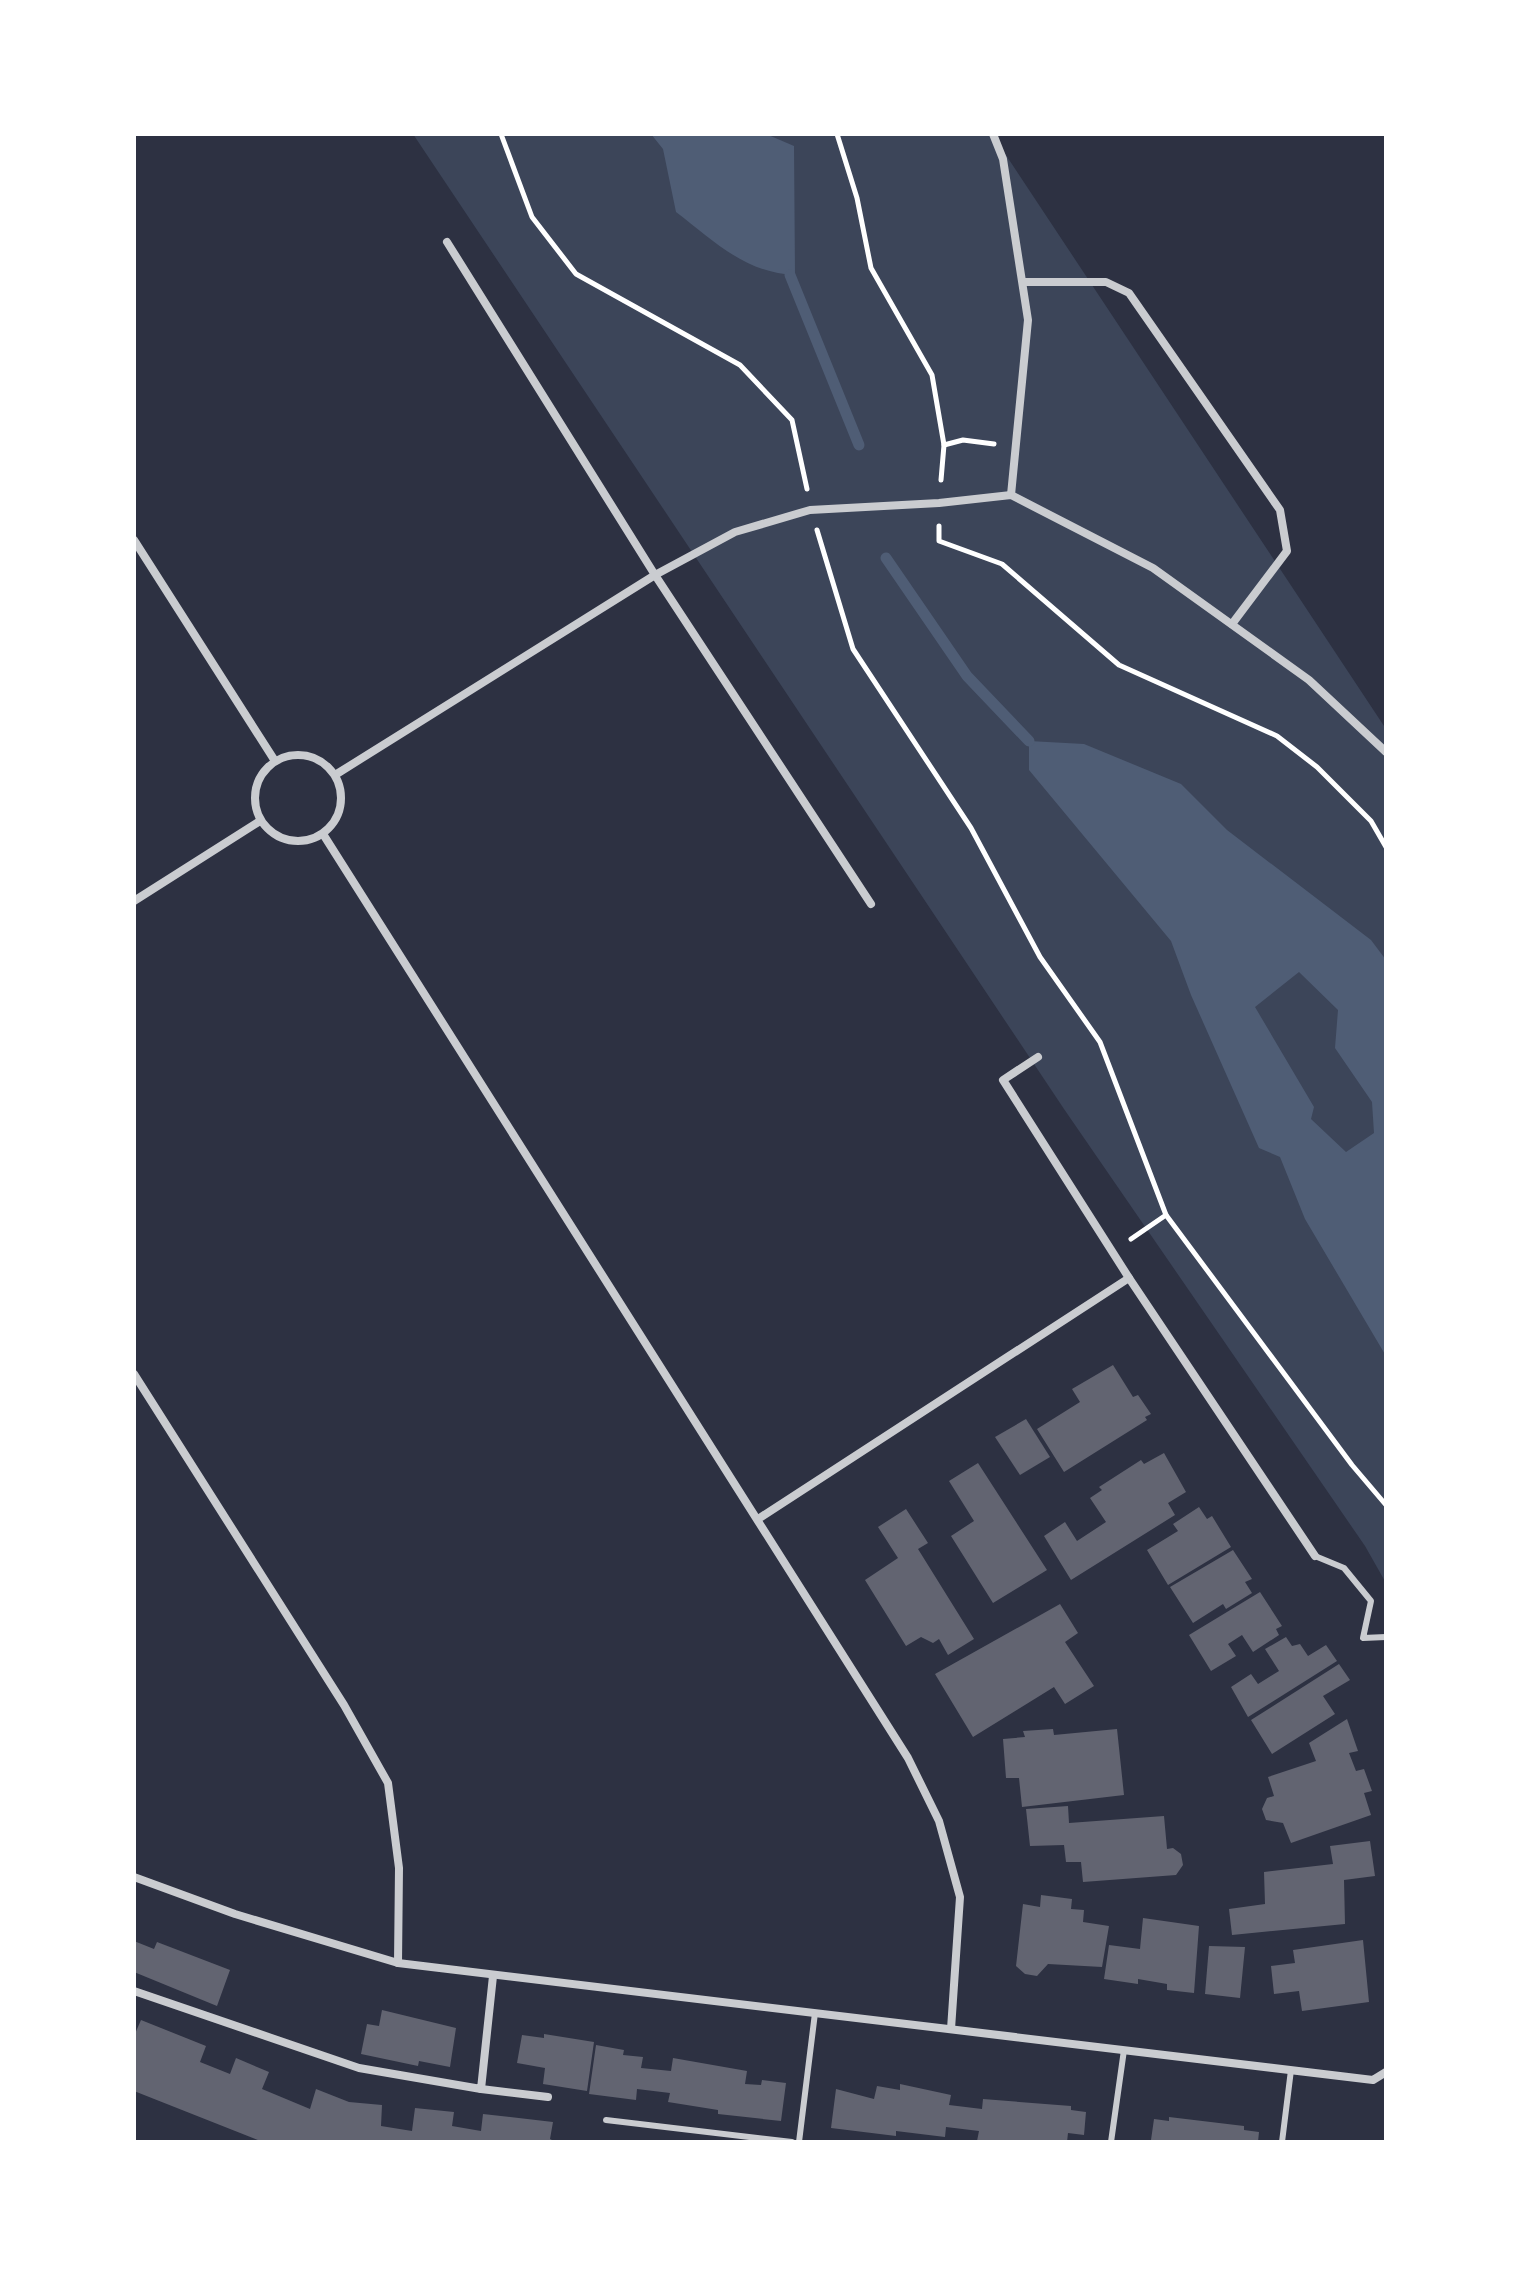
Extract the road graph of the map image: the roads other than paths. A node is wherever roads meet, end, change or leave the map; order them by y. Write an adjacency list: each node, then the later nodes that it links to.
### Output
1 (993, 134): 3 (street)
2 (447, 242): 6 (street)
3 (1023, 282): 4 (street); 7 (street)
4 (1011, 495): 6 (street); 7 (street)
5 (134, 540): 9 (street)
6 (655, 575): 10 (street); 14 (street)
7 (1232, 624): 8 (street)
8 (1386, 752)
9 (275, 761): 10 (street); 11 (street)
10 (335, 775): 12 (street)
11 (260, 821): 12 (street); 13 (street)
12 (323, 834): 18 (street)
13 (134, 901)
14 (871, 904)
15 (1038, 1057): 16 (street)
16 (1129, 1278): 18 (street); 19 (street)
17 (134, 1374): 22 (street)
18 (758, 1519): 26 (street)
19 (1315, 1556): 20 (lane)
20 (1386, 1637)
21 (134, 1877): 22 (street)
22 (398, 1963): 23 (street)
23 (493, 1976): 25 (street); 30 (street)
24 (134, 1991): 30 (street)
25 (815, 2013): 26 (street); 34 (lane)
26 (951, 2029): 27 (street)
27 (1124, 2050): 28 (street); 35 (lane)
28 (1291, 2070): 29 (street); 36 (lane)
29 (1386, 2072)
30 (481, 2089): 31 (street)
31 (548, 2097)
32 (606, 2120): 33 (lane)
33 (792, 2142)
34 (799, 2142)
35 (1111, 2142)
36 (1282, 2142)

